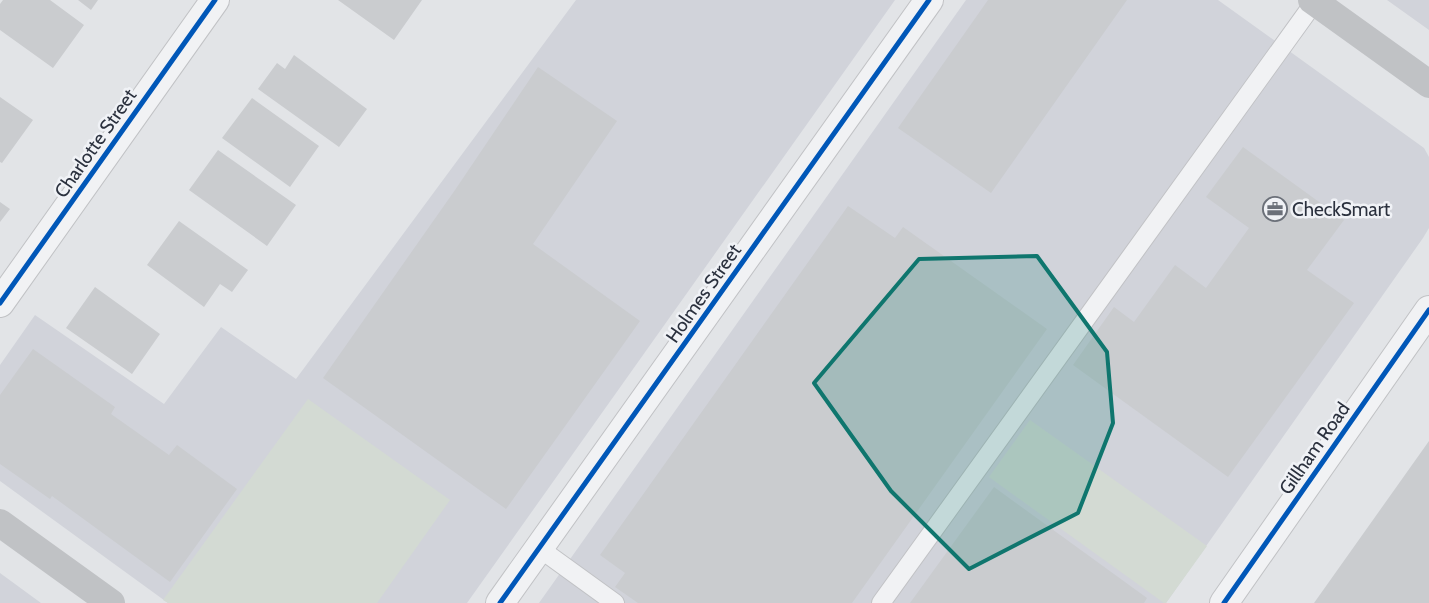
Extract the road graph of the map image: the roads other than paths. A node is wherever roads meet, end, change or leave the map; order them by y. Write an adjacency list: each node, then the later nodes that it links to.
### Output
1 (215, 0): 5 (street, Charlotte Street)
2 (929, 0): 8 (street, Holmes Street)
3 (1314, 1): 4 (main road); 12 (lane)
4 (1429, 84)
5 (0, 304)
6 (1425, 326): 13 (street, Gillham Road)
7 (0, 523): 9 (main road)
8 (539, 548): 10 (street, Holmes Street); 11 (lane)
9 (111, 603)
10 (500, 603)
11 (615, 603)
12 (881, 603)
13 (1224, 603)

